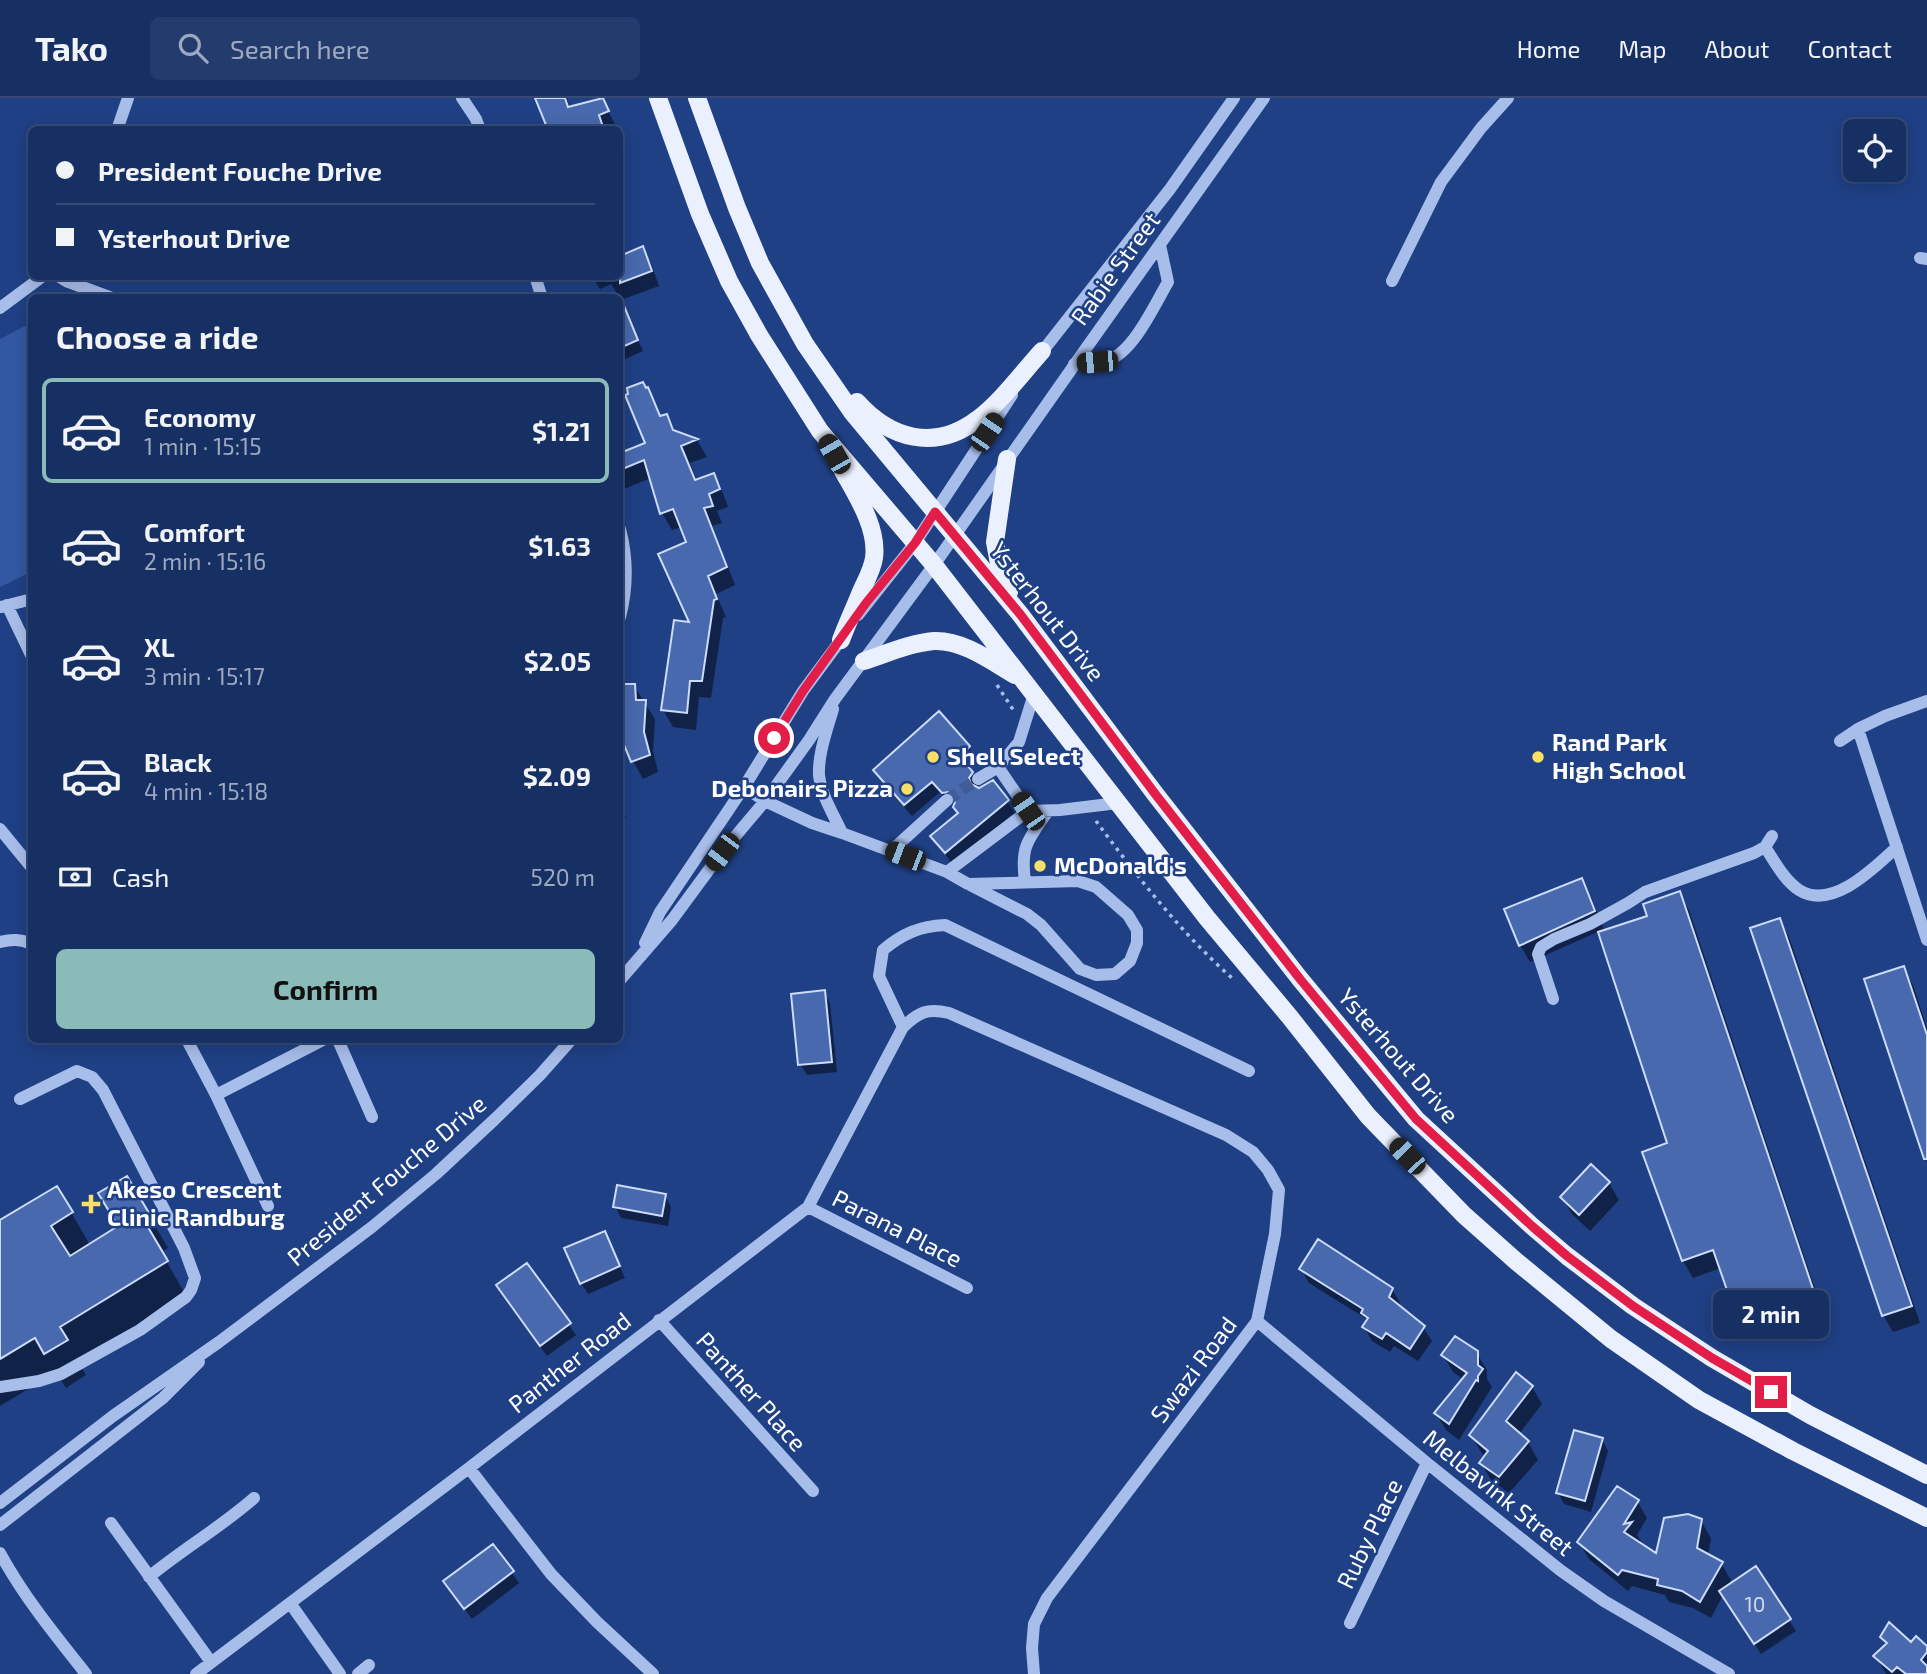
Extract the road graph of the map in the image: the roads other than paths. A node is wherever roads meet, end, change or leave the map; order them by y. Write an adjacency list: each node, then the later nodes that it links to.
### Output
1 (128, 98): 8 (street)
2 (462, 98): 9 (street)
3 (657, 98): 19 (main road)
4 (697, 98): 16 (main road)
5 (1234, 98): 17 (street, Rabie Street)
6 (1264, 98): 10 (street, Rabie Street)
7 (1508, 98): 13 (street)
8 (118, 126)
9 (479, 126)
10 (1160, 245): 18 (street, Rabie Street); 18 (street)
11 (38, 280): 15 (street)
12 (64, 280): 14 (street)
13 (1392, 281)
14 (101, 294)
15 (0, 308)
16 (805, 344): 17 (main road); 21 (main road, Ysterhout Drive)
17 (1042, 351): 21 (street, Rabie Street)
18 (1074, 364): 20 (street, Rabie Street)
19 (820, 431): 24 (main road); 30 (main road)
20 (1007, 459): 22 (street, Rabie Street); 29 (main road)
21 (935, 512): 22 (main road, Ysterhout Drive); 24 (street, Rabie Street)
22 (955, 534): 25 (street, Rabie Street); 29 (main road, Ysterhout Drive)
23 (623, 542): 27 (street)
24 (915, 543): 25 (main road); 30 (street)
25 (934, 565): 32 (street); 33 (main road)
26 (28, 600): 28 (street)
27 (623, 603)
28 (4, 606): 31 (street)
29 (1020, 614): 78 (main road, Ysterhout Drive)
30 (841, 640): 40 (street)
31 (28, 650)
32 (864, 661): 33 (main road); 34 (street)
33 (1029, 687): 38 (street); 43 (main road)
34 (835, 699): 42 (street); 47 (street)
35 (1927, 701): 36 (street)
36 (1858, 729): 37 (street); 48 (street)
37 (1840, 741)
38 (998, 767): 39 (street); 44 (street)
39 (978, 779)
40 (744, 787): 42 (street); 57 (street)
41 (947, 800): 49 (street)
42 (765, 801): 47 (street); 57 (street)
43 (1118, 803): 45 (street); 82 (main road)
44 (1028, 811): 45 (street); 51 (street)
45 (1048, 811): 52 (street)
46 (0, 829): 50 (street)
47 (842, 833): 49 (street)
48 (1897, 847): 54 (street); 59 (street)
49 (891, 851): 51 (street)
50 (28, 863)
51 (947, 872): 53 (street)
52 (1025, 881): 53 (street); 53 (street)
53 (968, 884)
54 (1927, 940)
55 (0, 942): 56 (street)
56 (28, 943)
57 (637, 959): 58 (street)
58 (623, 976)
59 (1553, 999)
60 (903, 1027): 65 (street); 70 (street, Panther Road); 73 (street, Swazi Road)
61 (189, 1043): 66 (street)
62 (317, 1043): 66 (street)
63 (339, 1043): 68 (street)
64 (568, 1043): 74 (street, President Fouche Drive)
65 (1250, 1071)
66 (216, 1095): 69 (street)
67 (20, 1099): 75 (street)
68 (372, 1117)
69 (268, 1206)
70 (808, 1207): 71 (street, Parana Place); 72 (street, Panther Road)
71 (967, 1288)
72 (659, 1320): 77 (street, Panther Road); 79 (street, Panther Place)
73 (1257, 1321): 76 (street, Melbavink Street); 96 (street, Swazi Road)
74 (219, 1342): 81 (street, President Fouche Drive); 84 (street, President Fouche Drive)
75 (0, 1387)
76 (1427, 1463): 88 (street, Ruby Place); 97 (street, Melbavink Street)
77 (469, 1468): 87 (street, Panther Road); 95 (street)
78 (1927, 1475)
79 (813, 1491)
80 (254, 1498): 86 (street)
81 (0, 1503)
82 (1927, 1518)
83 (111, 1523): 86 (street)
84 (0, 1525)
85 (0, 1553): 91 (street)
86 (149, 1577): 89 (street)
87 (290, 1603): 89 (street, Panther Road); 93 (street)
88 (1350, 1623)
89 (211, 1662): 92 (street, Panther Road)
90 (369, 1665): 94 (street)
91 (86, 1674)
92 (196, 1674)
93 (340, 1674)
94 (358, 1674)
95 (653, 1674)
96 (1034, 1674)
97 (1729, 1674)

